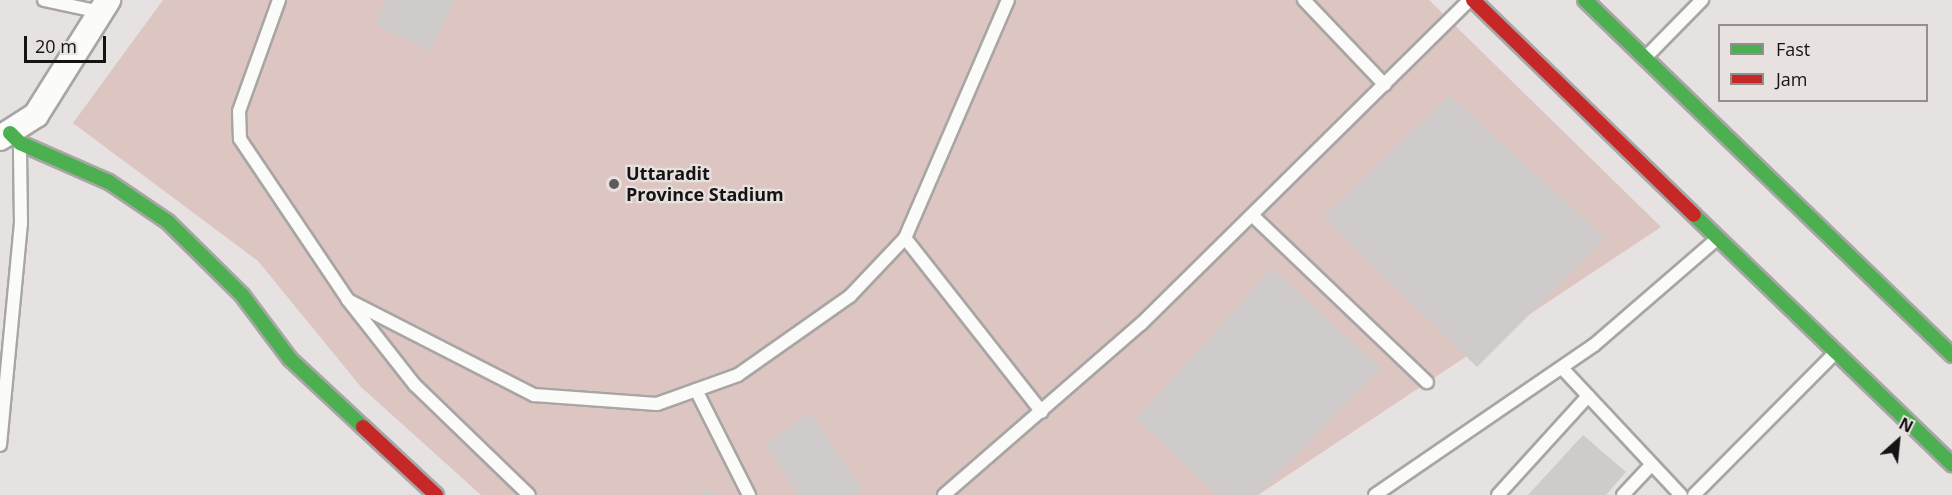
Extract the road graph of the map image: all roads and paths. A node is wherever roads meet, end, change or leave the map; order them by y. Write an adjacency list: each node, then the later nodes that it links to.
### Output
1 (44, 0): 8 (lane)
2 (279, 0): 15 (lane)
3 (1008, 0): 13 (lane)
4 (1304, 0): 10 (lane)
5 (1471, 0): 10 (lane); 14 (main road)
6 (1585, 0): 9 (main road)
7 (1702, 0): 9 (lane)
8 (104, 6): 11 (street)
9 (1645, 58): 17 (main road)
10 (1385, 85): 12 (lane)
11 (6, 138): 23 (lane); 26 (main road)
12 (1252, 215): 19 (lane); 22 (lane)
13 (905, 238): 20 (lane); 22 (lane)
14 (1718, 238): 16 (main road); 18 (lane)
15 (348, 300): 20 (lane); 27 (lane)
16 (1835, 353): 24 (main road); 34 (lane)
17 (1952, 355)
18 (1562, 368): 21 (lane); 30 (lane)
19 (1427, 382)
20 (696, 390): 28 (lane)
21 (1588, 396): 25 (lane); 31 (lane)
22 (1042, 412): 29 (lane)
23 (0, 445)
24 (1951, 462)
25 (1652, 464): 32 (lane); 33 (lane)
26 (436, 495)
27 (529, 495)
28 (749, 495)
29 (944, 495)
30 (1376, 495)
31 (1498, 495)
32 (1623, 495)
33 (1681, 495)
34 (1694, 495)

